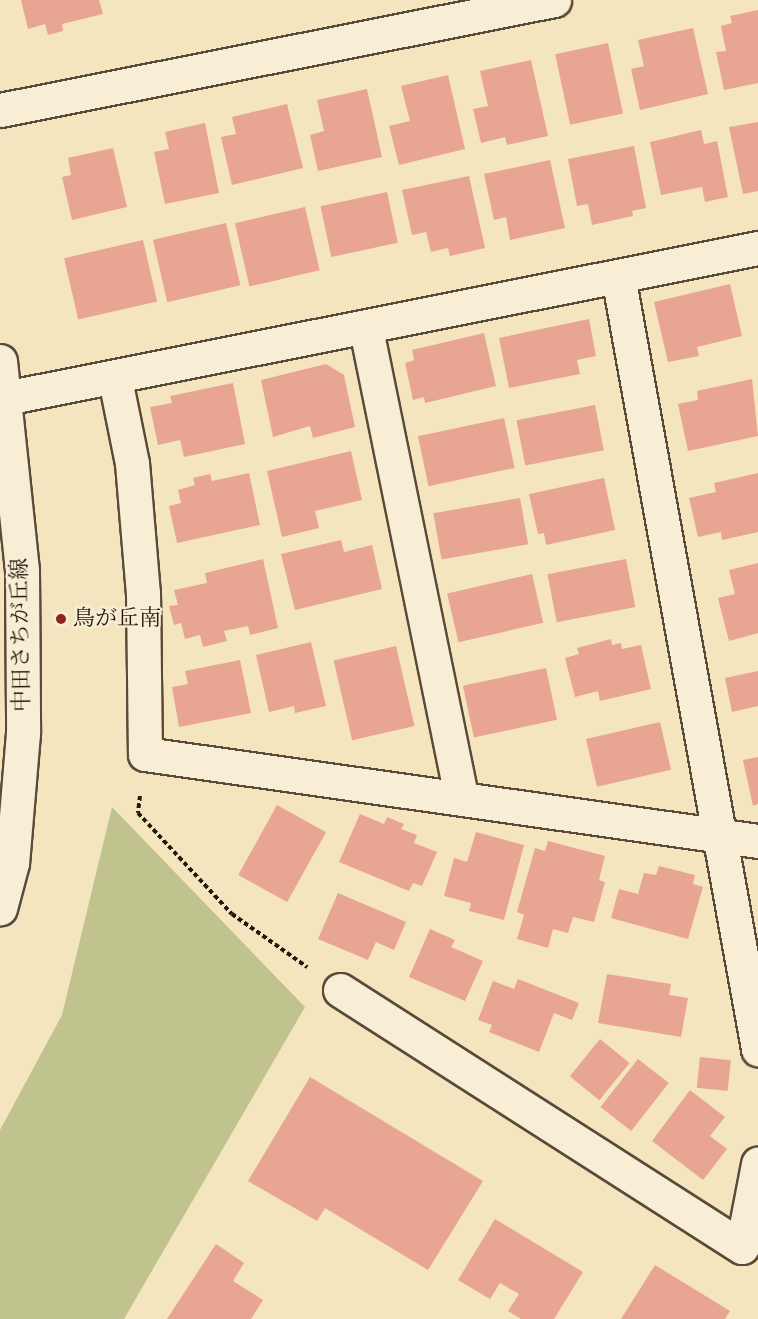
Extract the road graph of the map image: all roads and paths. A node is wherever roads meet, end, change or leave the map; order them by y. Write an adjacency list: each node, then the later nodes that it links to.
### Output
1 (554, 0): 2 (street)
2 (0, 110)
3 (758, 248): 4 (street)
4 (618, 276): 5 (street); 11 (street)
5 (366, 329): 7 (street); 10 (street)
6 (0, 361): 8 (street, 中田さちが丘線)
7 (115, 379): 8 (street); 9 (street)
8 (3, 398): 13 (street, 中田さちが丘線)
9 (145, 754): 10 (street); 14 (path)
10 (461, 797): 11 (street)
11 (721, 835): 12 (street); 15 (street)
12 (758, 841)
13 (0, 908)
14 (340, 990): 17 (street)
15 (758, 1049)
16 (758, 1164): 17 (street)
17 (750, 1252)

